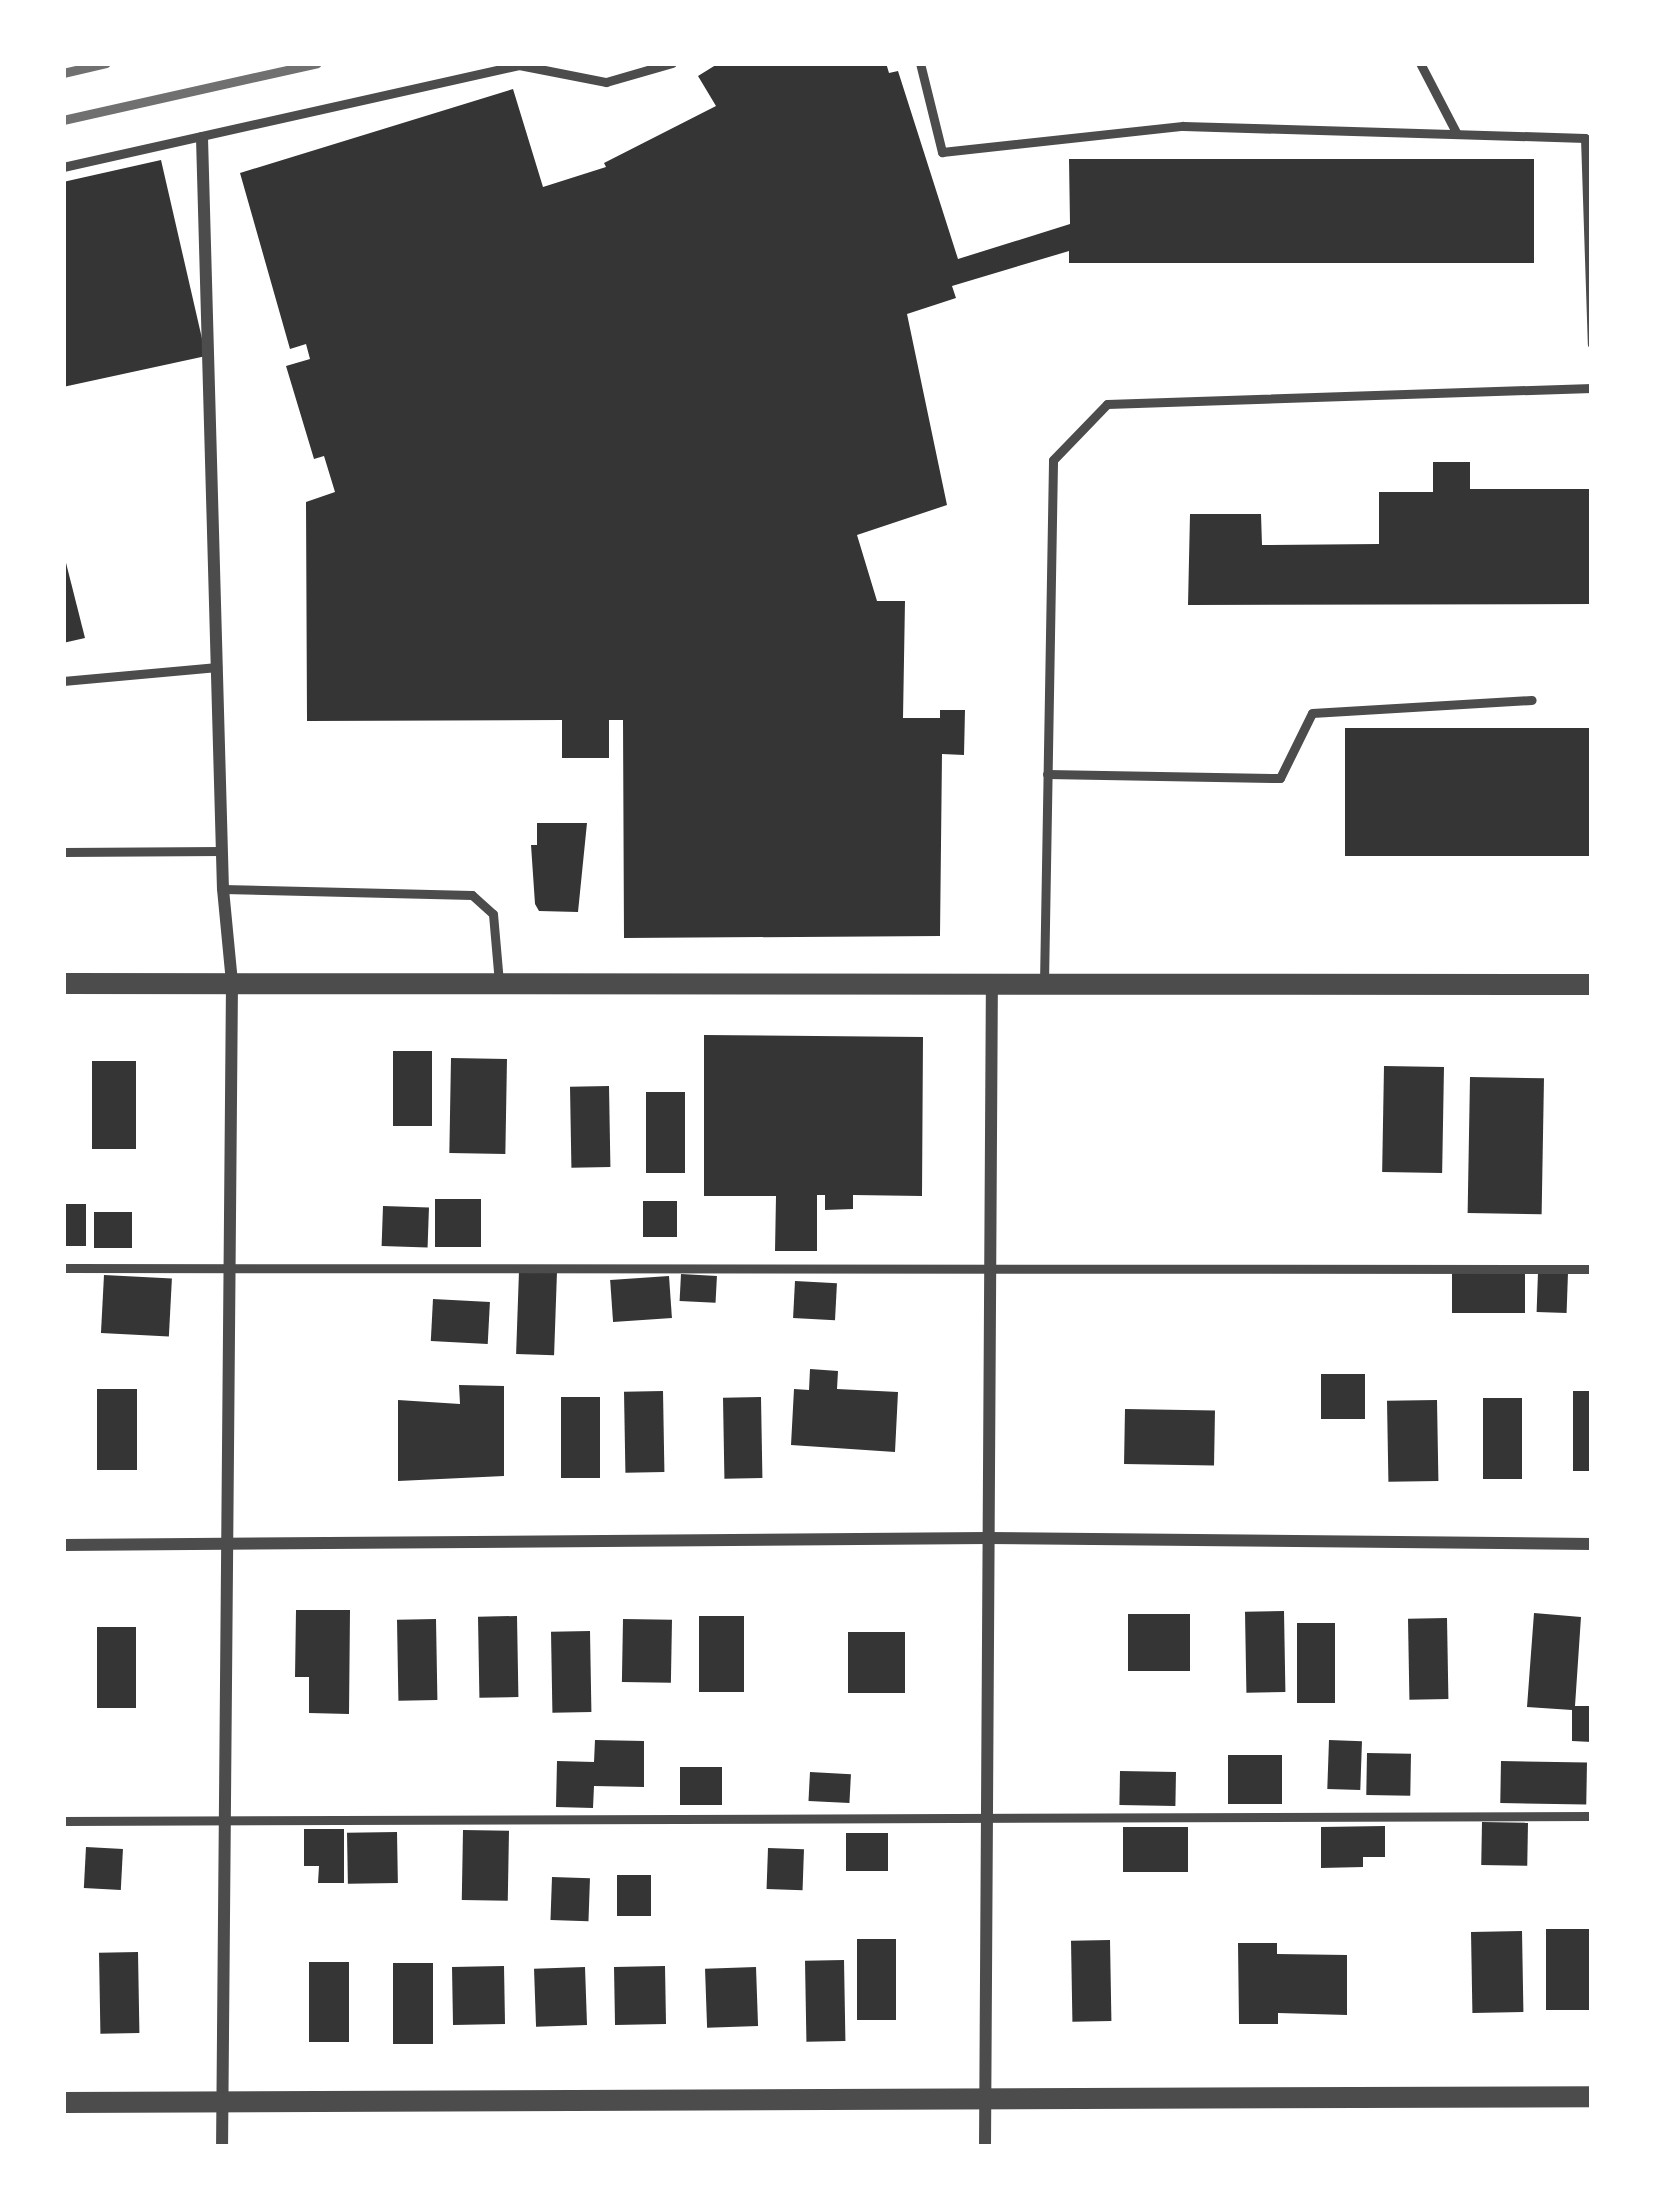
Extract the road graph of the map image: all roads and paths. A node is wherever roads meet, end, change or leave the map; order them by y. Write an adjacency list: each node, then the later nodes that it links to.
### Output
1 (672, 63): 5 (lane)
2 (920, 63): 4 (lane)
3 (1420, 63): 4 (lane)
4 (1457, 134): 7 (lane)
5 (202, 138): 6 (lane); 9 (street)
6 (63, 167)
7 (1592, 344)
8 (1592, 388): 12 (lane)
9 (218, 667): 10 (lane); 13 (street)
10 (63, 681)
11 (1532, 700): 12 (lane)
12 (1047, 774): 20 (lane)
13 (222, 851): 14 (lane); 15 (street)
14 (63, 852)
15 (223, 889): 16 (street); 18 (lane)
16 (232, 982): 17 (street); 18 (street); 22 (street)
17 (63, 983)
18 (499, 983): 19 (street)
19 (992, 983): 20 (street); 25 (street)
20 (1044, 983): 21 (street)
21 (1592, 984)
22 (229, 1267): 23 (lane); 25 (lane); 27 (street)
23 (63, 1268)
24 (1592, 1269): 25 (lane)
25 (990, 1270): 26 (street)
26 (988, 1538): 27 (street); 28 (street); 31 (street)
27 (227, 1544): 29 (street); 32 (street)
28 (1592, 1544)
29 (63, 1545)
30 (1592, 1816): 31 (lane)
31 (988, 1818): 32 (lane); 35 (street)
32 (225, 1820): 33 (lane); 37 (street)
33 (63, 1821)
34 (1592, 2096): 35 (street)
35 (984, 2098): 37 (street); 39 (street)
36 (63, 2102): 37 (street)
37 (223, 2102): 38 (street)
38 (222, 2147)
39 (985, 2147)

